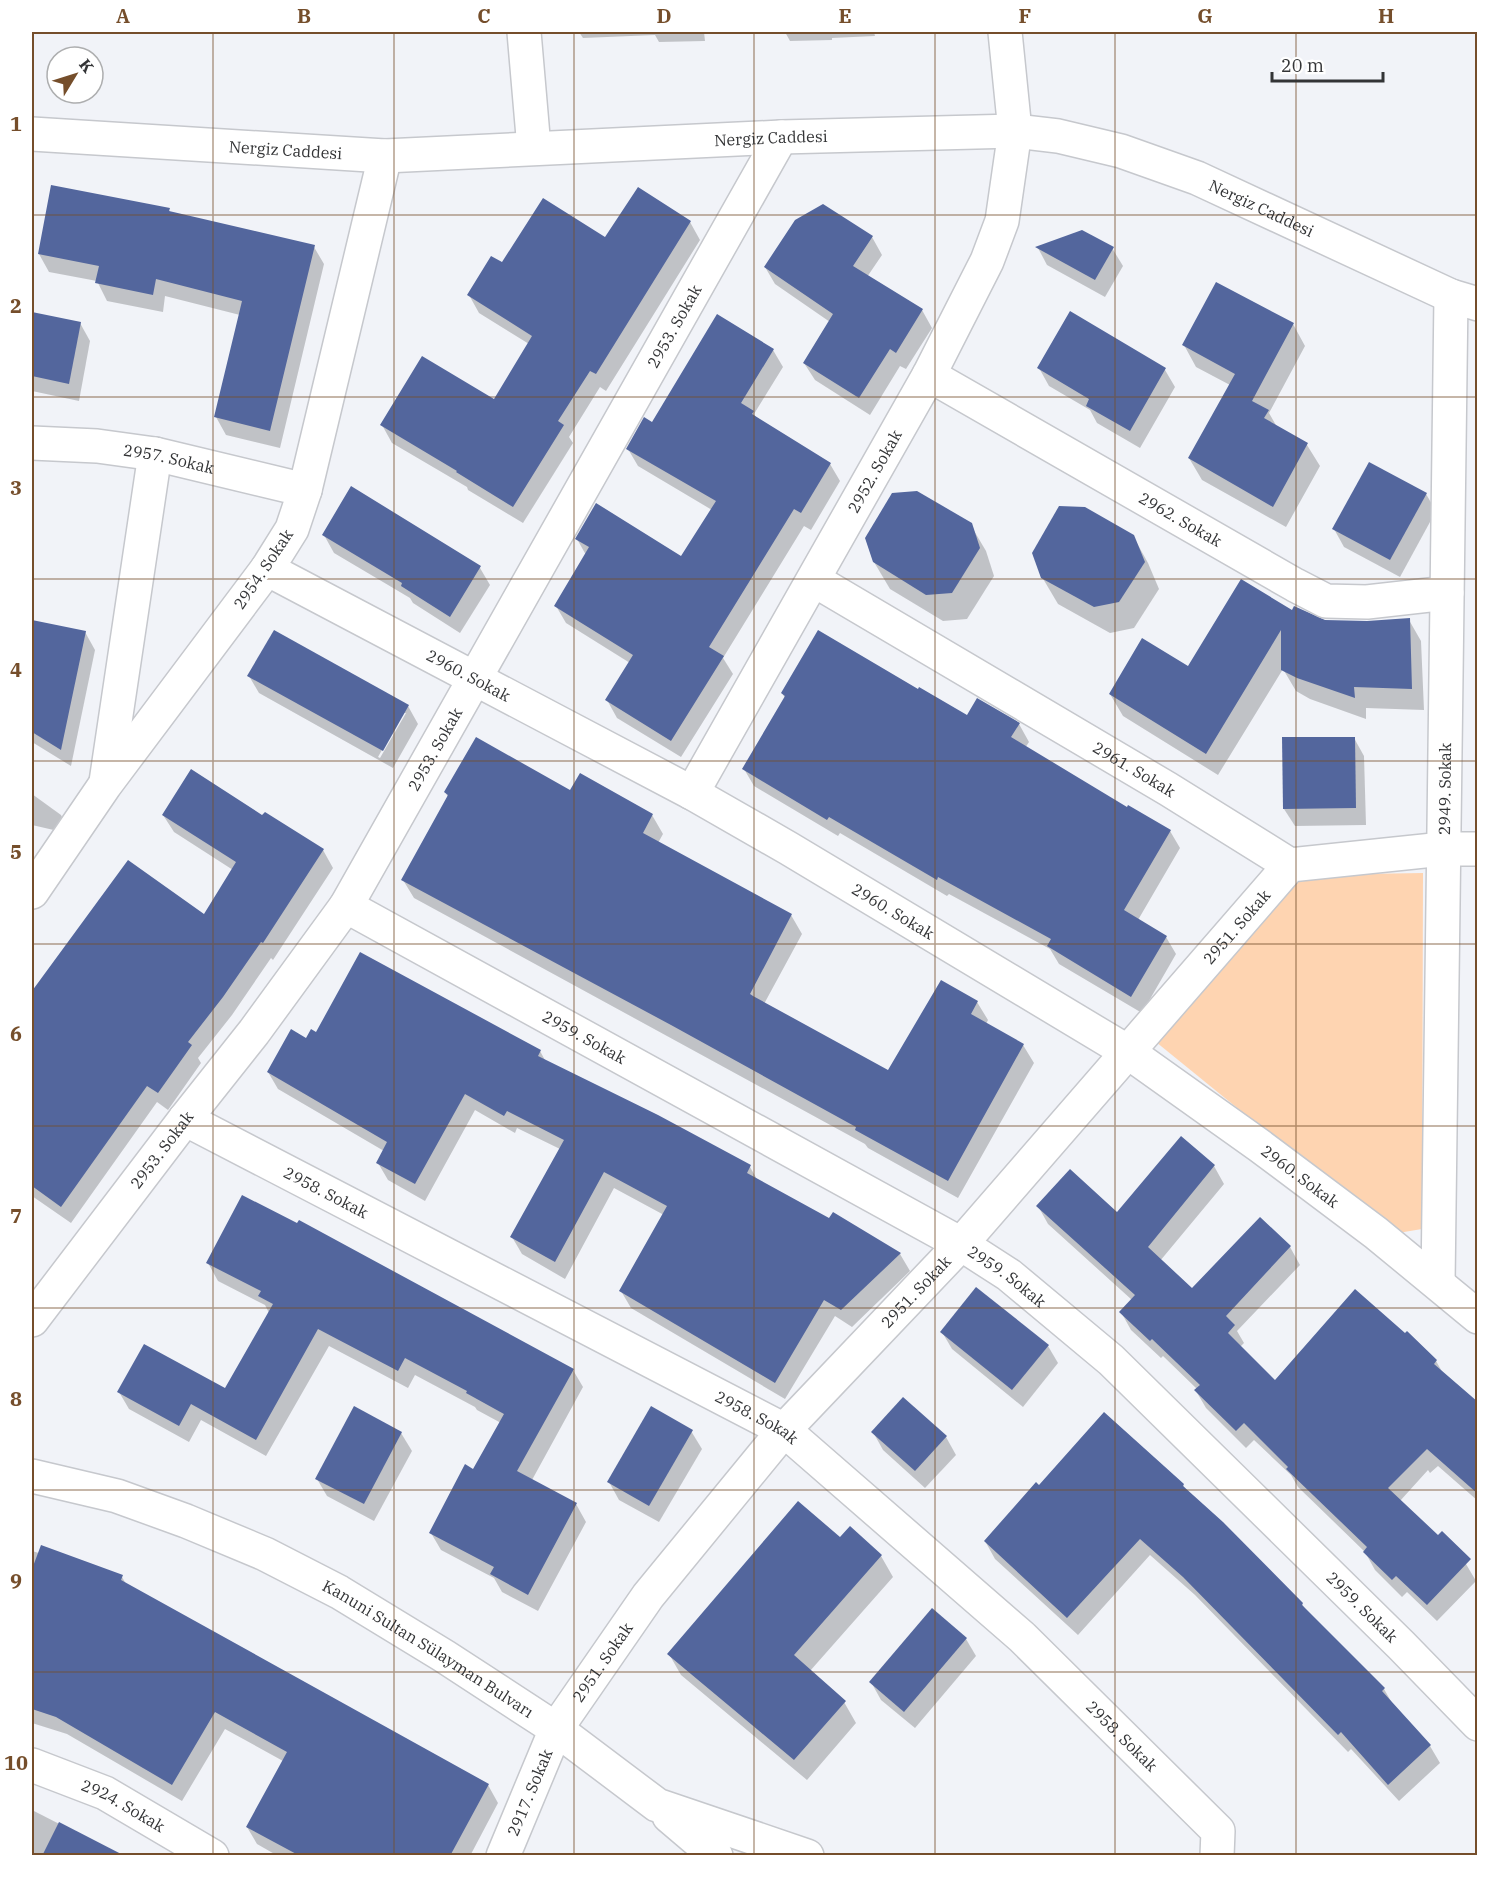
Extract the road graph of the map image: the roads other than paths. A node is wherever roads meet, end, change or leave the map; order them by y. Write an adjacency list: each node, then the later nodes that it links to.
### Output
1 (524, 32): 6 (street)
2 (1005, 32): 3 (street, 2952. Sokak)
3 (1015, 131): 5 (street, Nergiz Caddesi); 8 (street, Nergiz Caddesi); 9 (street, 2952. Sokak)
4 (32, 134): 7 (street, Nergiz Caddesi)
5 (782, 137): 6 (street, Nergiz Caddesi); 16 (street, 2953. Sokak)
6 (534, 148): 7 (street, Nergiz Caddesi)
7 (385, 156): 12 (street, 2954. Sokak)
8 (1464, 300): 15 (street, 2949. Sokak)
9 (929, 375): 14 (street, 2952. Sokak); 15 (street, 2962. Sokak)
10 (32, 443): 11 (street, 2957. Sokak)
11 (155, 454): 12 (street, 2957. Sokak); 17 (street)
12 (304, 490): 13 (street, 2954. Sokak)
13 (267, 569): 16 (street, 2960. Sokak); 17 (street, 2954. Sokak)
14 (814, 580): 18 (street, 2952. Sokak); 21 (street, 2961. Sokak)
15 (1447, 593): 19 (street, 2949. Sokak)
16 (475, 680): 18 (street, 2960. Sokak); 23 (street, 2953. Sokak)
17 (105, 784): 22 (street, 2954. Sokak)
18 (692, 793): 24 (street, 2960. Sokak)
19 (1443, 849): 20 (street); 21 (street); 27 (street, 2949. Sokak)
20 (1478, 849)
21 (1290, 865): 24 (street, 2951. Sokak)
22 (32, 892)
23 (346, 906): 25 (street, 2953. Sokak); 26 (street, 2959. Sokak)
24 (1128, 1052): 26 (street, 2951. Sokak); 27 (street, 2960. Sokak)
25 (185, 1119): 29 (street, 2953. Sokak); 30 (street, 2958. Sokak)
26 (961, 1244): 30 (street, 2951. Sokak); 32 (street, 2959. Sokak)
27 (1438, 1283): 28 (street, 2960. Sokak)
28 (1478, 1317)
29 (32, 1320)
30 (784, 1430): 33 (street, 2951. Sokak); 40 (street, 2958. Sokak)
31 (32, 1476): 33 (street, Kanuni Sultan Sülayman Bulvarı)
32 (1478, 1724)
33 (556, 1729): 35 (street, Kanuni Sultan Sülayman Bulvarı); 37 (street, 2917. Sokak)
34 (32, 1765): 36 (street, 2924. Sokak)
35 (657, 1805): 38 (street); 39 (street, Kanuni Sultan Sülayman Bulvarı)
36 (212, 1856)
37 (503, 1856)
38 (716, 1856)
39 (807, 1856)
40 (1217, 1856)

